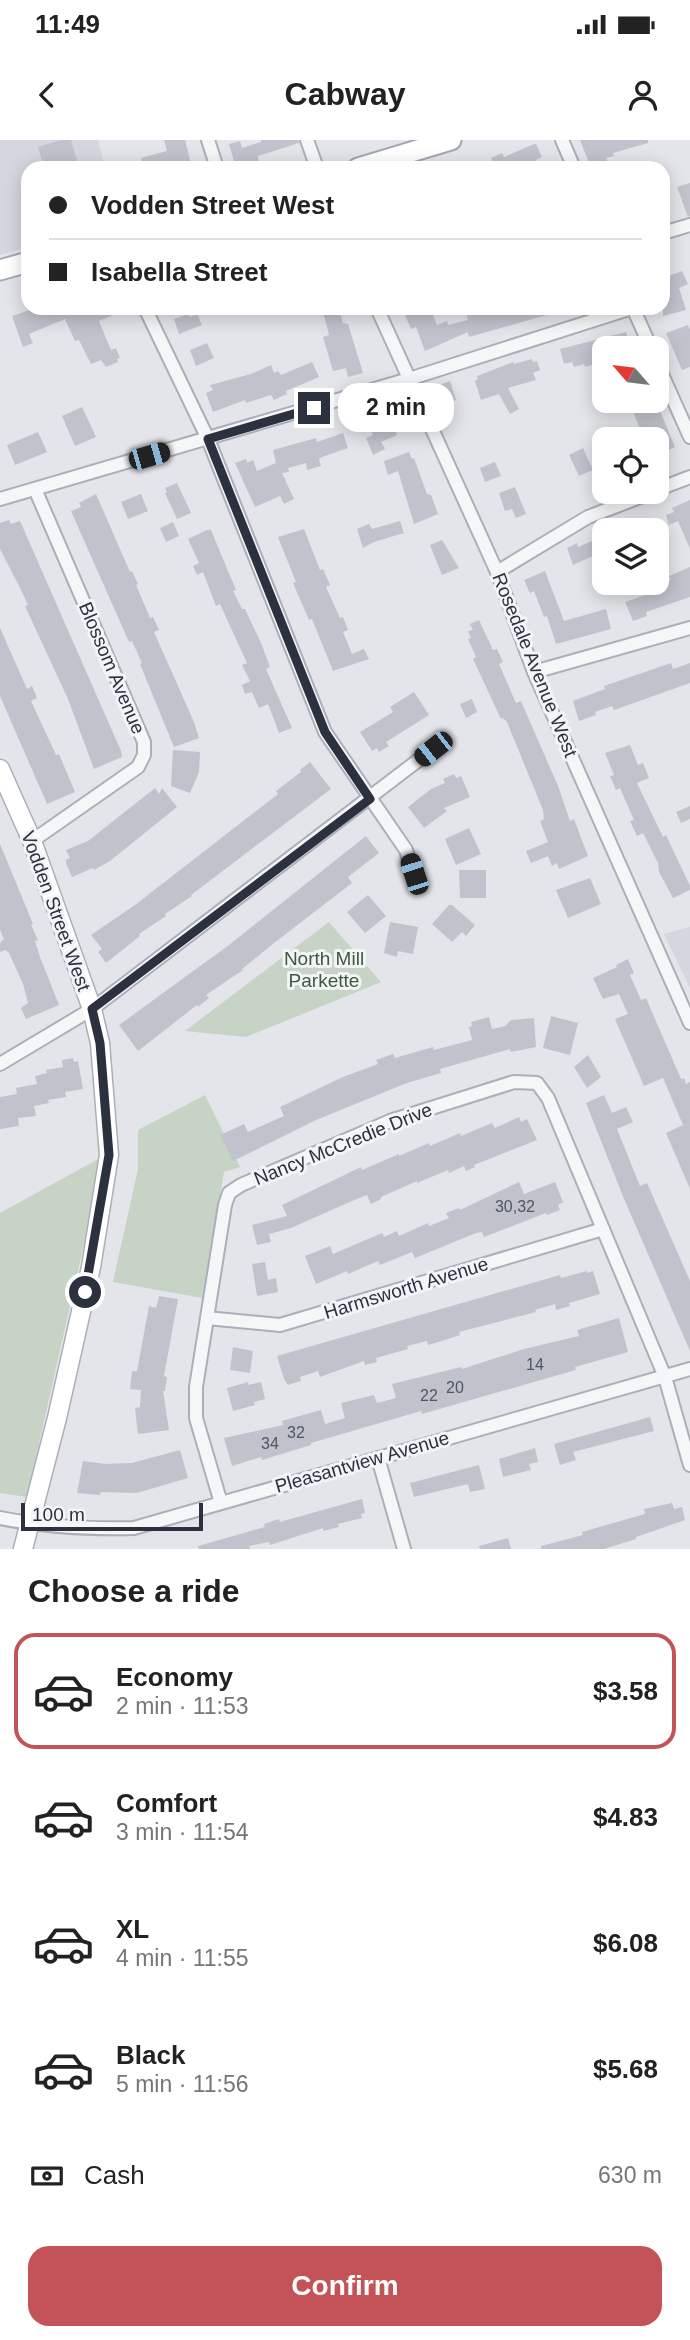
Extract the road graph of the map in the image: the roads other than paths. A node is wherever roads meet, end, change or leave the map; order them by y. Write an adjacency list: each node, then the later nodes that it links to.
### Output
1 (208, 140): 5 (street)
2 (307, 140): 6 (street)
3 (450, 140): 7 (main road)
4 (562, 140): 8 (street)
5 (215, 161)
6 (314, 161)
7 (381, 161)
8 (571, 161)
9 (690, 225): 10 (street)
10 (670, 231)
11 (21, 264): 12 (main road)
12 (0, 270)
13 (148, 315): 21 (street)
14 (380, 315): 18 (street, Rosedale Avenue West)
15 (610, 315): 18 (street)
16 (635, 315): 17 (street)
17 (645, 336)
18 (410, 380): 21 (street); 27 (street, Rosedale Avenue West)
19 (669, 389): 20 (street)
20 (690, 436)
21 (208, 439): 24 (street); 32 (street)
22 (690, 477): 23 (street)
23 (669, 485)
24 (35, 489): 25 (street); 33 (street, Blossom Avenue)
25 (0, 499)
26 (621, 504): 27 (street)
27 (497, 572): 29 (street, Rosedale Avenue West)
28 (690, 628): 29 (street)
29 (534, 673): 36 (street, Rosedale Avenue West)
30 (433, 749): 32 (street)
31 (0, 769): 33 (street, Vodden Street West)
32 (370, 799): 34 (street); 35 (street)
33 (32, 841): 35 (street, Vodden Street West)
34 (414, 874)
35 (92, 1009): 37 (street); 46 (street, Vodden Street West)
36 (690, 1023)
37 (0, 1063)
38 (603, 1229): 39 (street, Harmsworth Avenue); 39 (street, Nancy McCredie Drive); 41 (street, Nancy McCredie Drive)
39 (207, 1318): 44 (street, Nancy McCredie Drive)
40 (690, 1369): 41 (street, Pleasantview Avenue)
41 (665, 1377): 42 (street, Pleasantview Avenue); 43 (street, Nancy McCredie Drive)
42 (378, 1458): 44 (street, Pleasantview Avenue); 48 (street)
43 (690, 1465)
44 (222, 1503): 46 (street, Pleasantview Avenue)
45 (0, 1518): 46 (street, Pleasantview Avenue)
46 (30, 1524): 47 (street, Vodden Street West)
47 (23, 1549)
48 (404, 1549)

